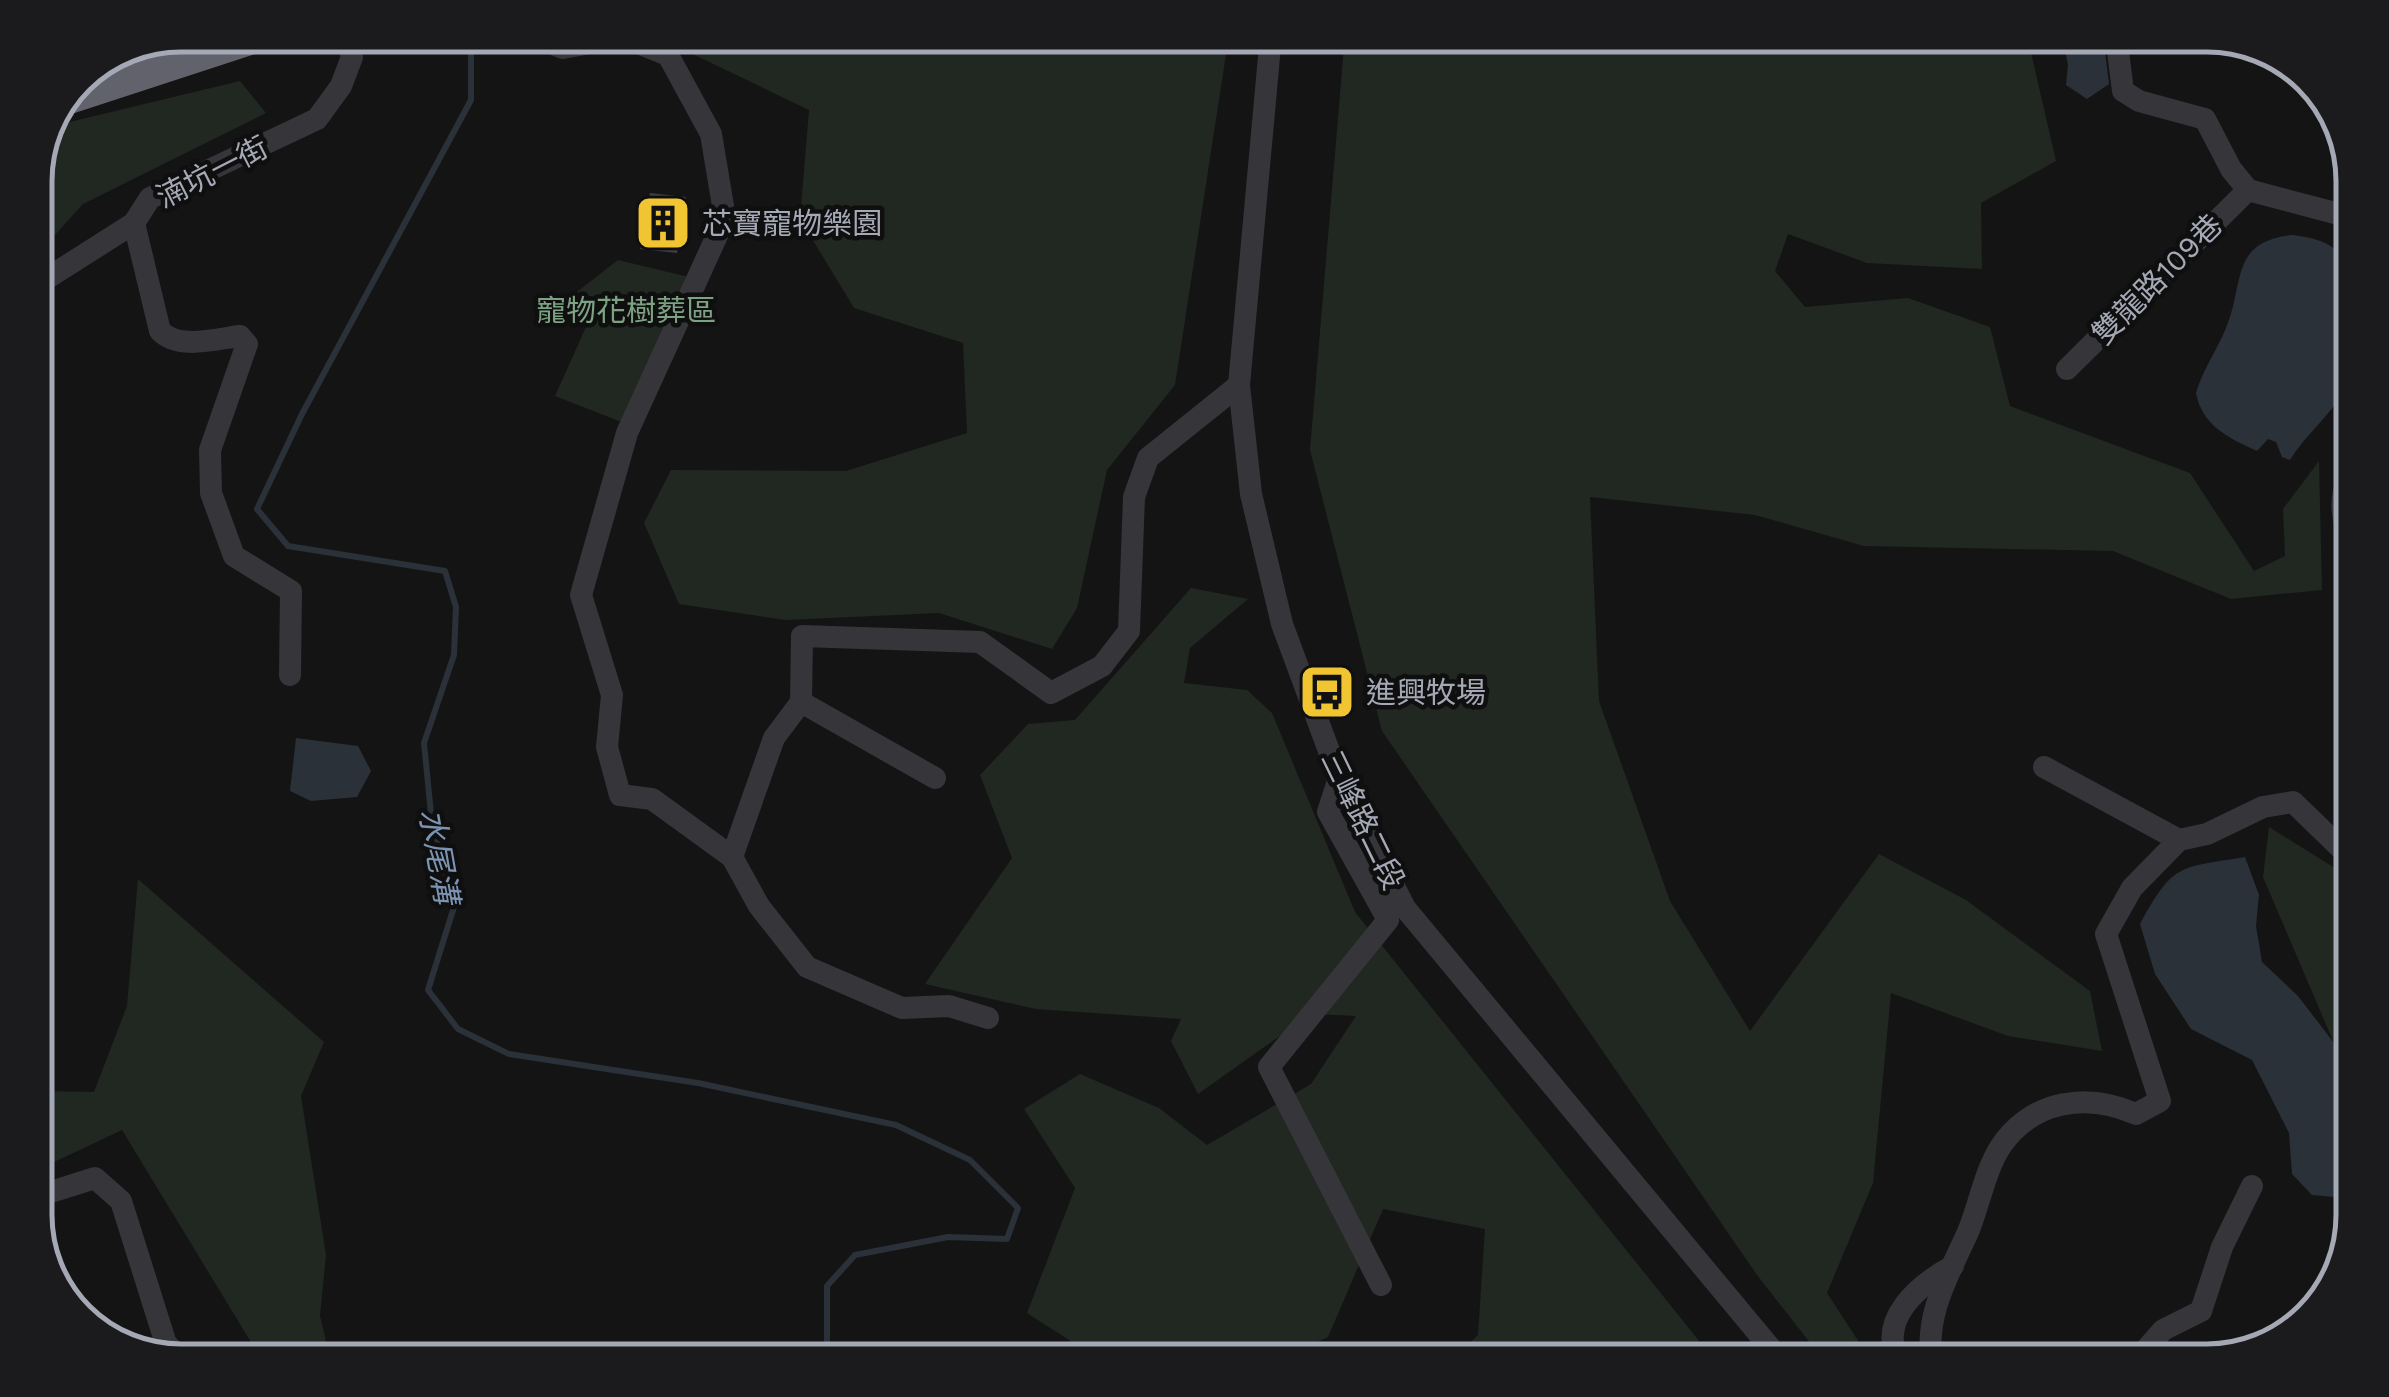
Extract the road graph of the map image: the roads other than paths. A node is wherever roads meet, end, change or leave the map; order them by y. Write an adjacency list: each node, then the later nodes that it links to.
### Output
1 (214, 52): 6 (highway)
2 (350, 52): 9 (street, 湳坑一街)
3 (663, 52): 20 (street)
4 (1269, 52): 12 (street, 三峰路二段)
5 (2118, 52): 7 (street)
6 (90, 92)
7 (2248, 190): 8 (street); 11 (street, 雙龍路109巷)
8 (2336, 213)
9 (134, 222): 10 (street, 湳坑一街); 13 (street)
10 (53, 274)
11 (2067, 369)
12 (1239, 385): 14 (street); 17 (street, 三峰路二段)
13 (290, 675)
14 (801, 702): 16 (street); 20 (street)
15 (2044, 766): 18 (street)
16 (935, 778)
17 (1339, 778): 25 (street); 27 (street, 三峰路二段)
18 (2179, 840): 19 (street); 24 (street)
19 (2336, 844)
20 (732, 857): 21 (street)
21 (988, 1018)
22 (2252, 1186): 30 (street)
23 (53, 1191): 26 (street)
24 (1953, 1266): 28 (street); 29 (street)
25 (1381, 1285)
26 (166, 1343)
27 (1767, 1344)
28 (1894, 1344)
29 (1929, 1344)
30 (2150, 1344)

